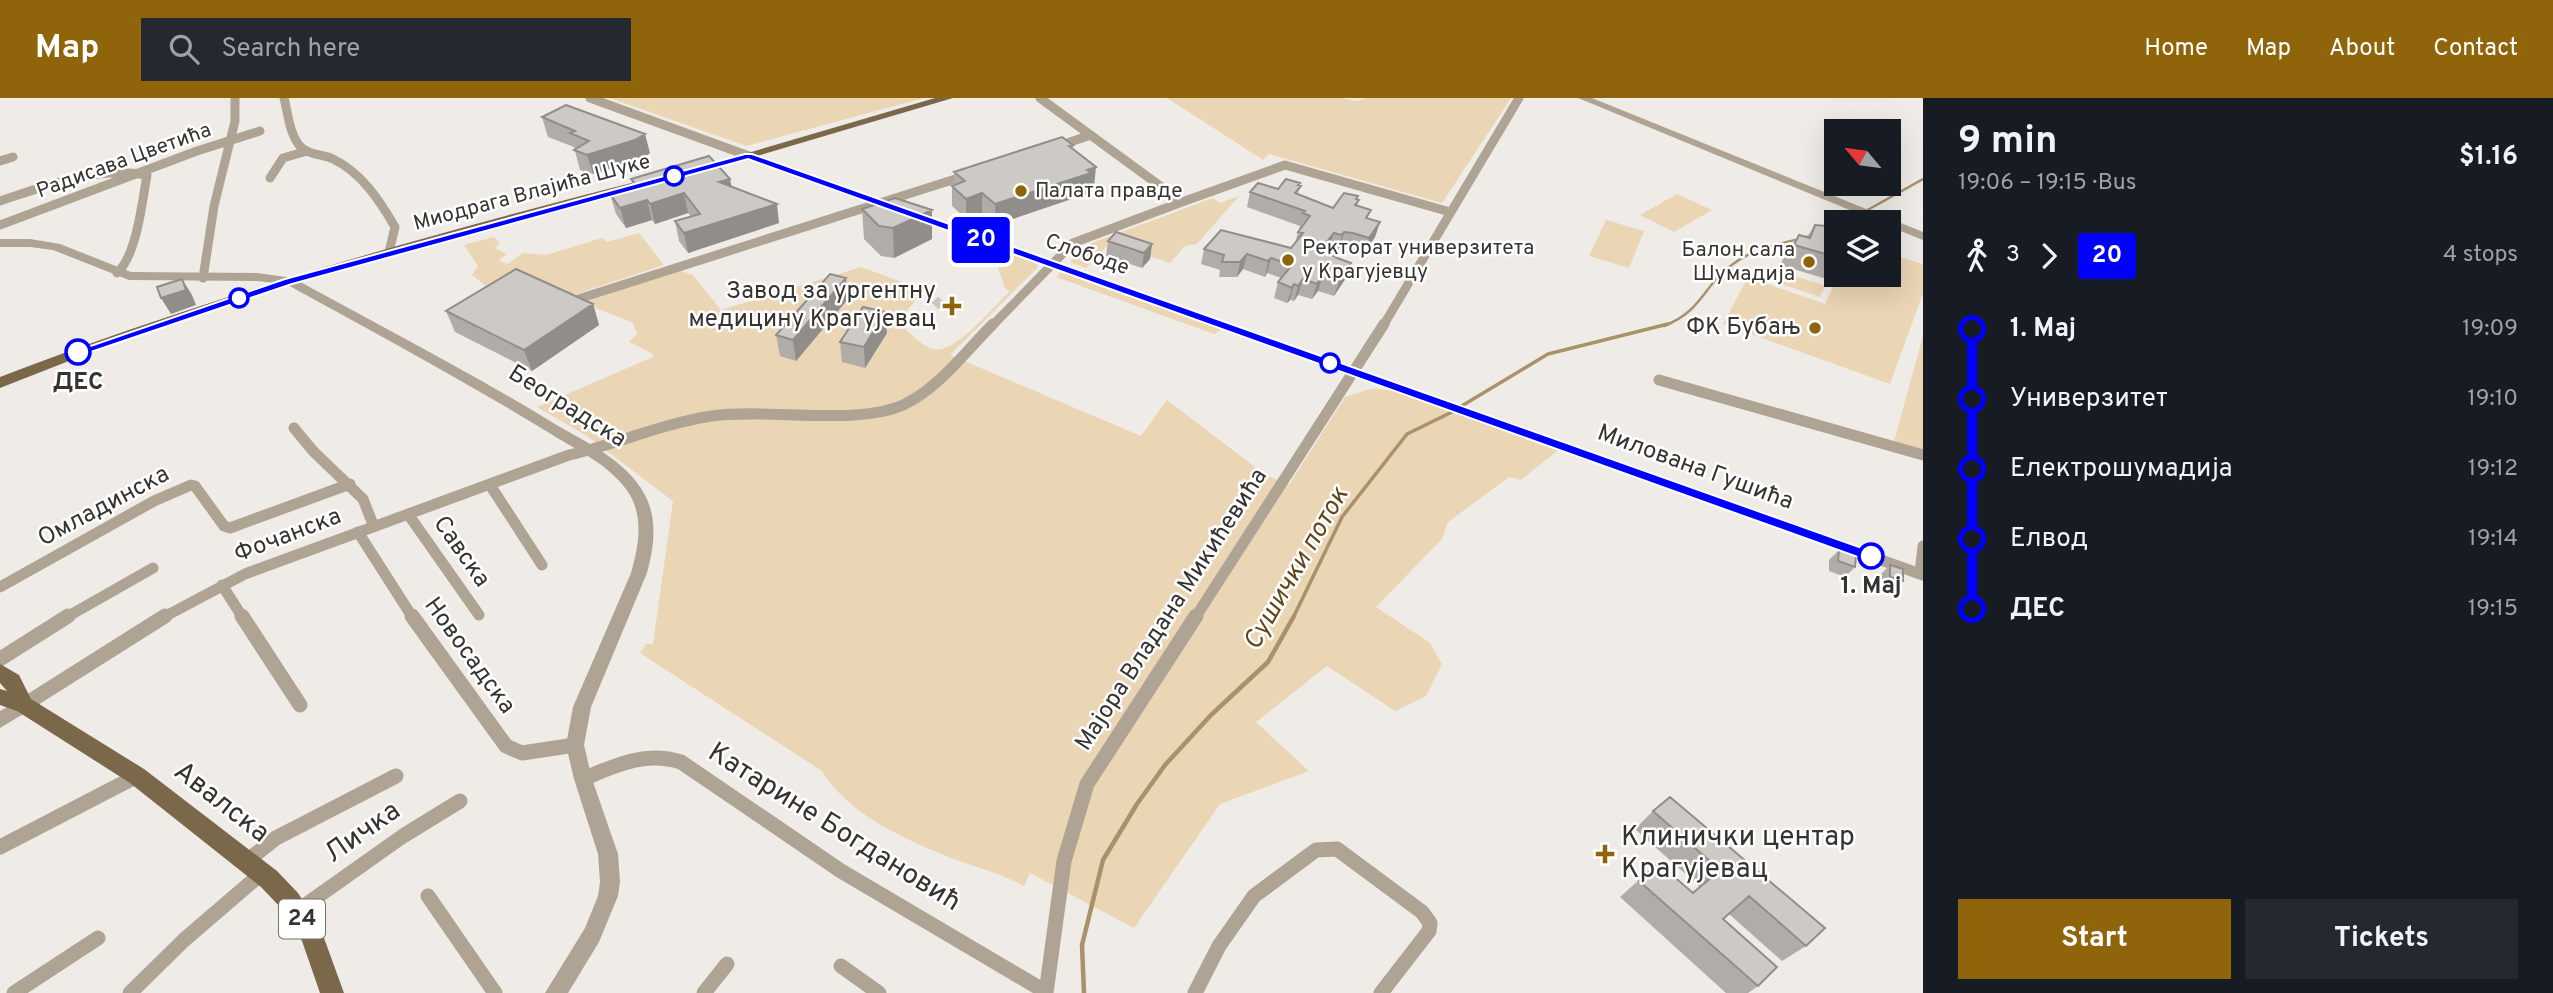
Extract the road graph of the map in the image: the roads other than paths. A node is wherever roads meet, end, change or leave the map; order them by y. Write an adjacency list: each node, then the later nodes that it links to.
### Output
1 (235, 98): 10 (street)
2 (284, 98): 12 (street)
3 (590, 98): 13 (street, Слободе)
4 (947, 98): 13 (main road, Миодрага Влајића Шуке)
5 (1040, 98): 9 (street)
6 (1519, 98): 22 (street, Мајора Владана Микићевића)
7 (1583, 98): 24 (street)
8 (260, 131): 10 (street, Радисава Цветића)
9 (1091, 135): 11 (street); 20 (street)
10 (231, 141): 17 (street, Радисава Цветића); 29 (street)
11 (1048, 149)
12 (307, 151): 18 (street); 26 (street)
13 (749, 156): 21 (street, Слободе); 26 (main road, Миодрага Влајића Шуке)
14 (13, 157): 15 (street)
15 (0, 161)
16 (977, 172): 21 (street)
17 (138, 174): 19 (street); 23 (street, Радисава Цветића); 28 (street)
18 (270, 178)
19 (0, 201)
20 (1182, 202): 22 (street, Фочанска); 27 (street, Фочанска)
21 (878, 204): 27 (street, Слободе); 31 (street)
22 (1450, 212): 32 (street, Мајора Владана Микићевића)
23 (0, 225)
24 (1923, 236)
25 (0, 243): 28 (street, Београдска)
26 (389, 253): 30 (main road, Миодрага Влајића Шуке)
27 (1052, 265): 32 (street, Слободе); 37 (street, Фочанска)
28 (117, 273): 29 (street, Београдска)
29 (203, 278): 30 (street, Београдска)
30 (289, 281): 34 (main road, Миодрага Влајића Шуке); 37 (street, Београдска)
31 (575, 300)
32 (1354, 372): 35 (street, Слободе); 69 (street, Мајора Владана Микићевића)
33 (1659, 380): 38 (street)
34 (0, 383)
35 (1452, 406): 47 (street, Милована Гушића)
36 (294, 428): 39 (street)
37 (588, 450): 40 (street, Фочанска); 57 (street, Београдска)
38 (1923, 455)
39 (350, 484): 42 (street); 49 (street, Омладинска)
40 (490, 485): 41 (street, Фочанска); 45 (street)
41 (408, 514): 42 (street, Фочанска); 50 (street, Савска)
42 (374, 527): 43 (street, Фочанска)
43 (358, 532): 48 (street, Фочанска); 57 (street, Новосадска)
44 (1923, 546): 47 (street)
45 (542, 565)
46 (153, 568): 51 (street)
47 (1921, 574)
48 (222, 585): 54 (street, Фочанска); 55 (street)
49 (0, 587)
50 (479, 615)
51 (0, 659)
52 (0, 672): 54 (main road, Авалска / 24)
53 (0, 697): 54 (main road, Авалска / 24)
54 (24, 705): 56 (street); 58 (main road, Авалска / 24)
55 (300, 705)
56 (0, 720)
57 (575, 745): 60 (street, Београдска)
58 (137, 776): 62 (street); 63 (main road, Авалска / 24)
59 (396, 776): 63 (street)
60 (583, 779): 69 (street, Катарине Богдановић); 74 (street, Београдска)
61 (460, 801): 65 (street, Личка)
62 (0, 847)
63 (254, 867): 65 (main road, Авалска / 24); 71 (street)
64 (428, 896): 73 (street)
65 (297, 911): 72 (main road, Авалска / 24)
66 (98, 938): 70 (street)
67 (727, 964): 75 (street)
68 (841, 966): 76 (street)
69 (1046, 992)
70 (14, 993)
71 (130, 993)
72 (332, 993)
73 (495, 993)
74 (556, 993)
75 (704, 993)
76 (879, 993)
77 (1195, 993): 78 (street)
78 (1381, 993)

